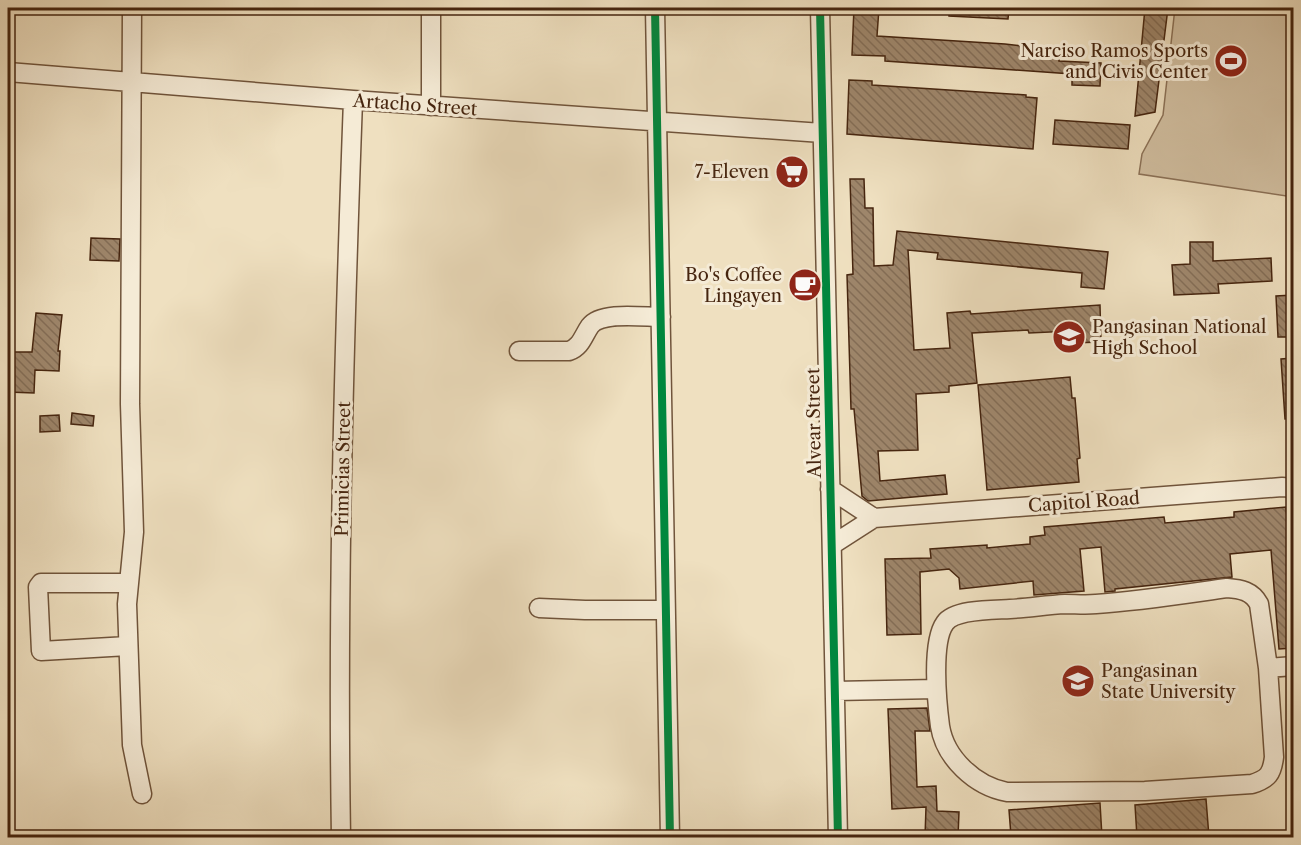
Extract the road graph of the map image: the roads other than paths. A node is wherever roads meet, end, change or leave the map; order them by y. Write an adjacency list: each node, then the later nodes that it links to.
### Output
1 (132, 8): 6 (street)
2 (431, 8): 8 (street)
3 (655, 8): 9 (street)
4 (820, 8): 10 (street, Alvear Street)
5 (8, 72): 6 (street, Artacho Street)
6 (130, 82): 7 (street, Artacho Street); 17 (street)
7 (353, 100): 8 (street, Artacho Street); 26 (street, Primicias Street)
8 (431, 106): 9 (street, Artacho Street)
9 (659, 122): 10 (street, Artacho Street); 11 (street)
10 (822, 133): 14 (street, Alvear Street)
11 (661, 317): 12 (street); 19 (street)
12 (519, 351)
13 (1293, 488): 15 (street, Capitol Road)
14 (830, 489): 15 (street); 16 (street, Alvear Street)
15 (874, 518): 16 (street, Capitol Road)
16 (832, 545): 24 (street, Alvear Street)
17 (128, 583): 20 (street); 20 (street)
18 (539, 608): 19 (street)
19 (665, 610): 27 (street)
20 (128, 646): 25 (street)
21 (1293, 666): 22 (street)
22 (1268, 668): 23 (street); 23 (street)
23 (936, 689): 24 (street)
24 (835, 691): 28 (street, Alvear Street)
25 (142, 794)
26 (341, 837)
27 (670, 837)
28 (838, 837)

